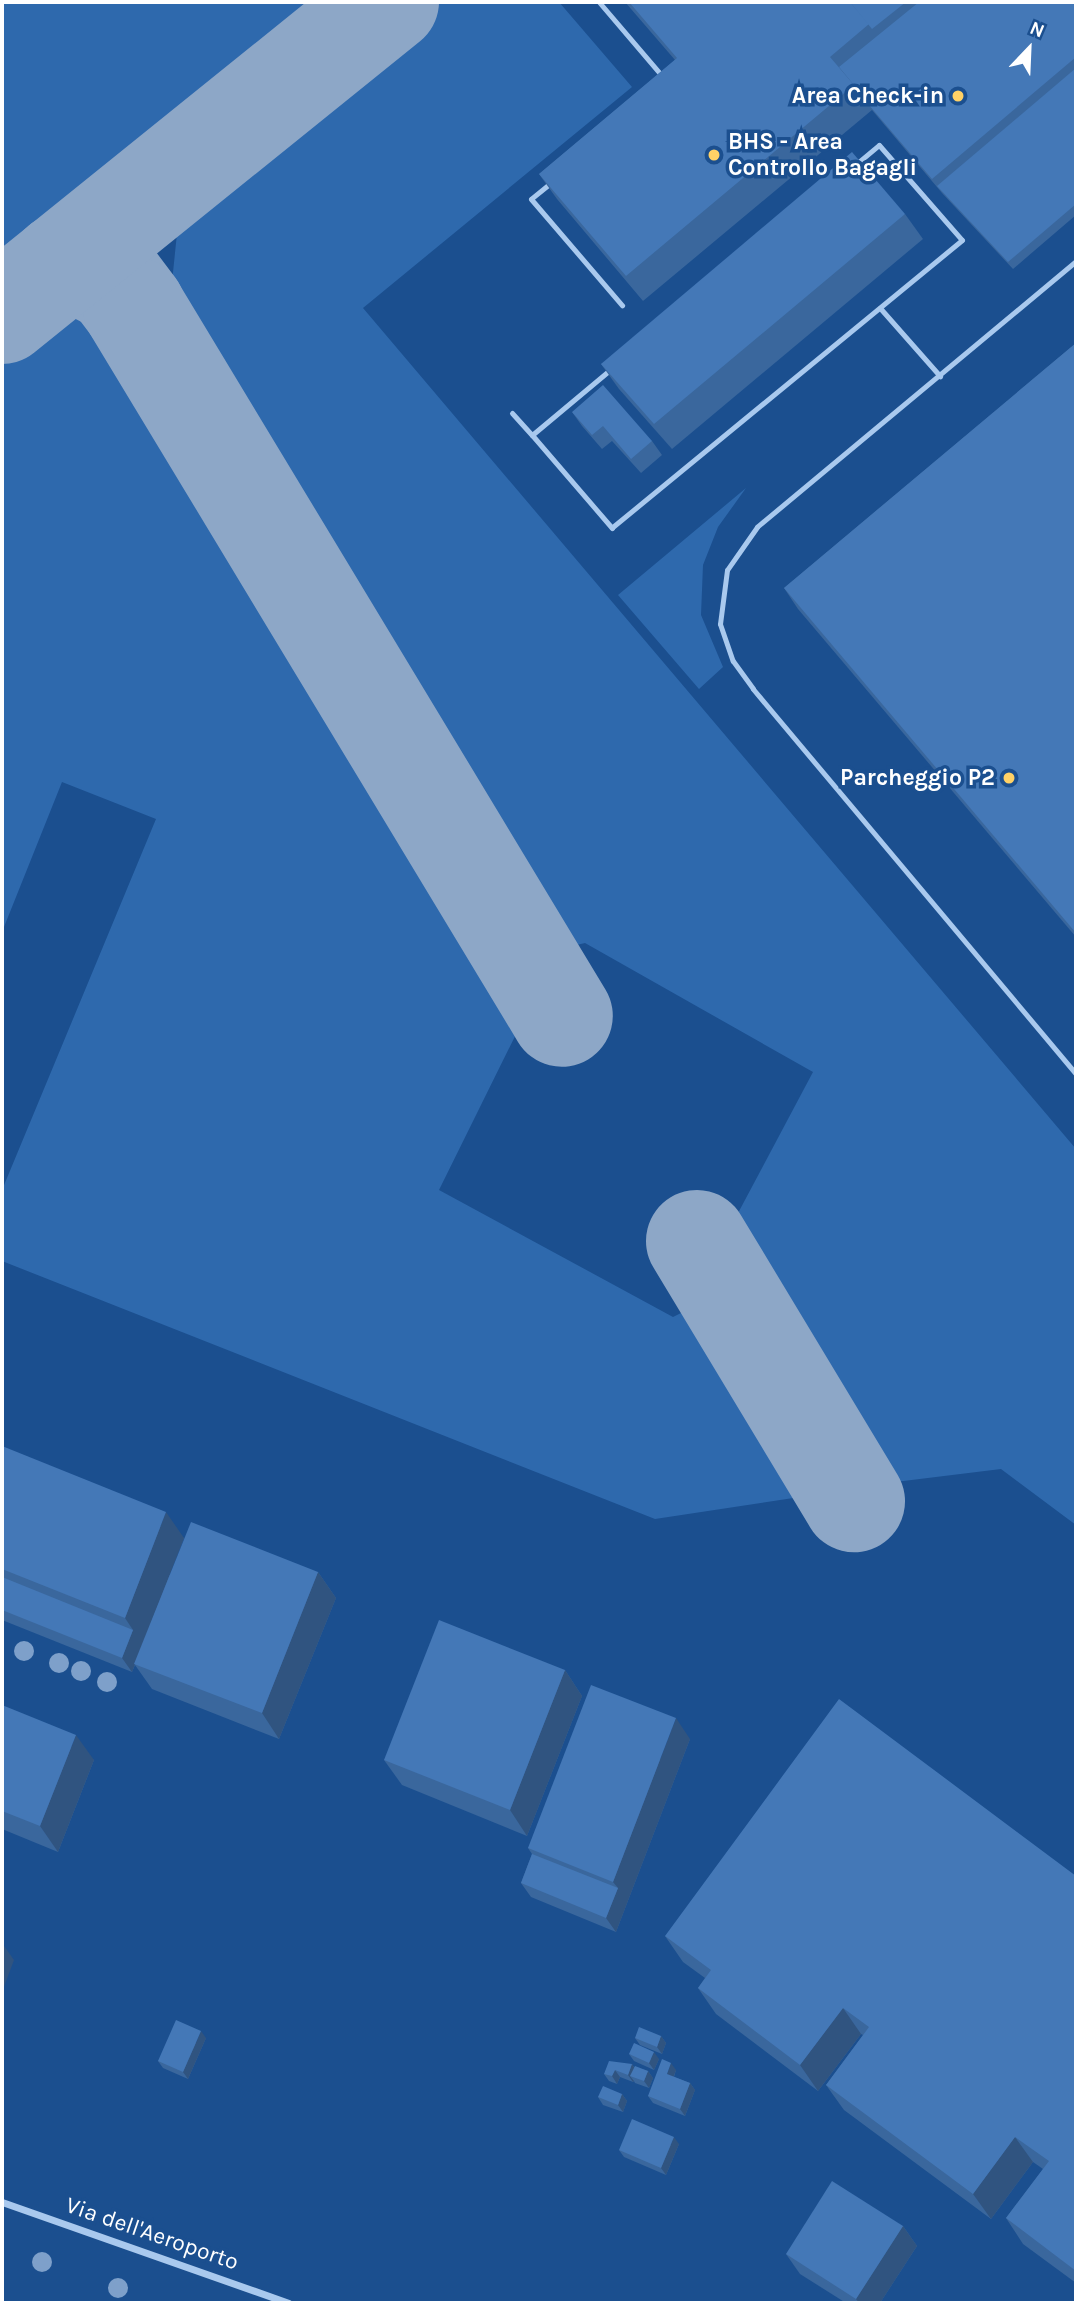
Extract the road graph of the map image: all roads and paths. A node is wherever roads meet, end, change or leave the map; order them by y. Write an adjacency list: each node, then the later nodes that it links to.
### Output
1 (599, 2): 2 (lane)
2 (671, 86)
3 (563, 173): 5 (lane)
4 (1076, 261): 7 (lane)
5 (622, 305)
6 (880, 308): 7 (lane); 9 (lane); 9 (lane)
7 (940, 376): 10 (lane)
8 (512, 413): 9 (lane)
9 (532, 435)
10 (1076, 1073)
11 (2, 2202): 12 (street, Via dell'Aeroporto)
12 (289, 2303)

